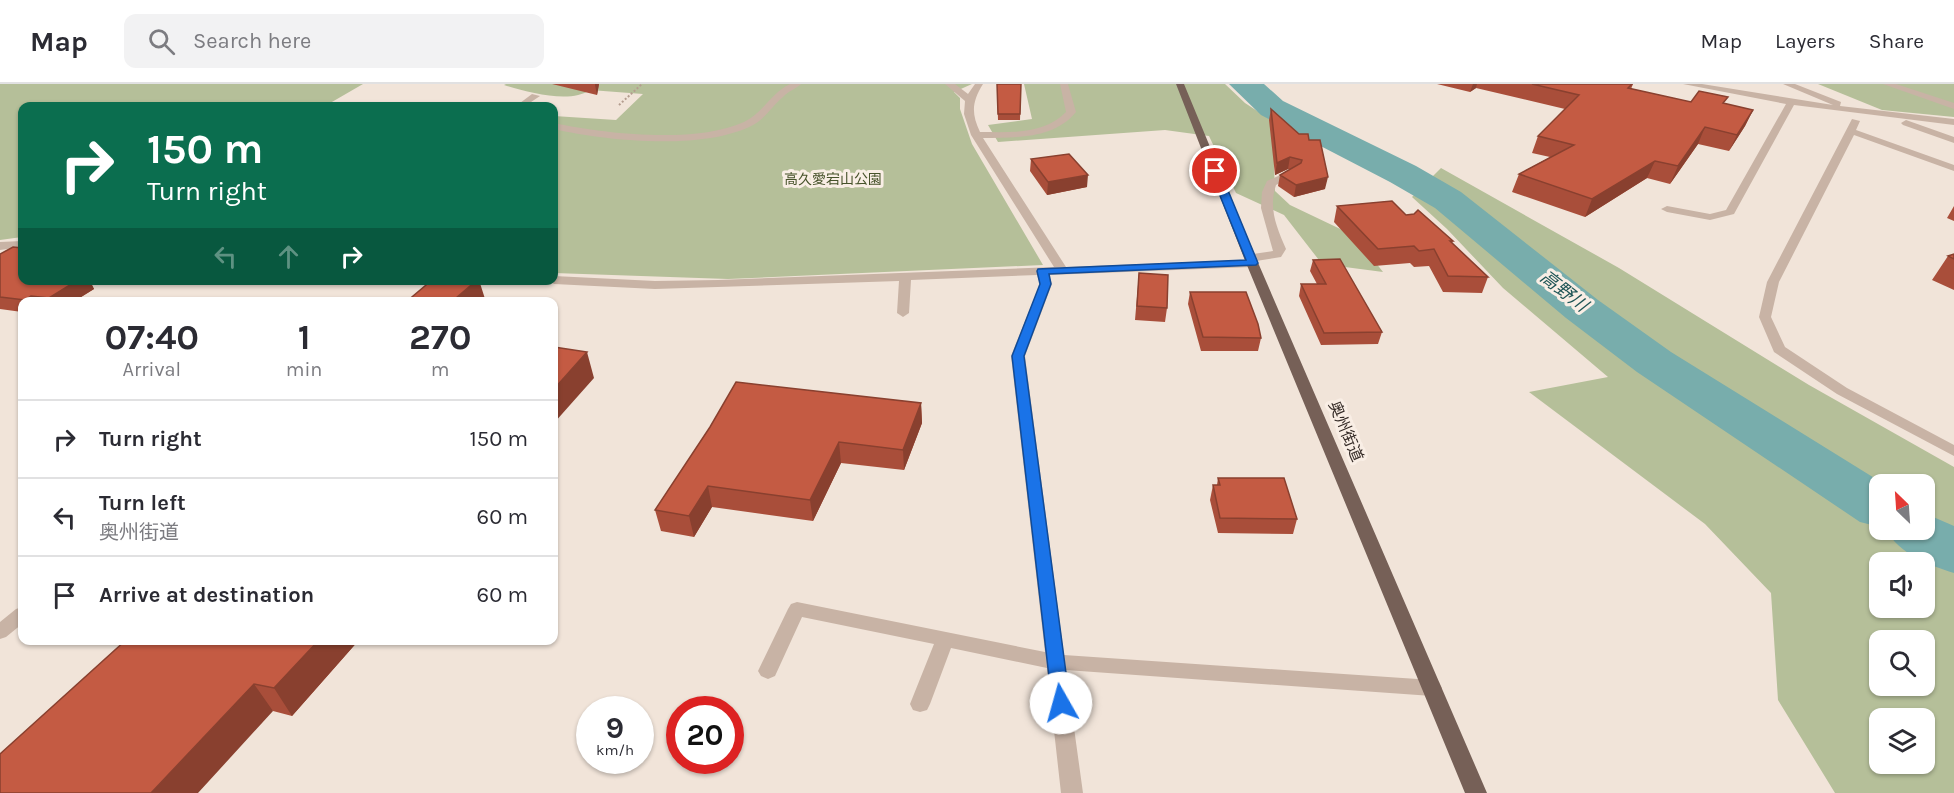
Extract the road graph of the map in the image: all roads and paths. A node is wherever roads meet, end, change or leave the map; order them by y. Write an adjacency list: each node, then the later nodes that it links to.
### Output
1 (642, 84): 14 (path)
2 (797, 84): 19 (street)
3 (949, 84): 11 (street)
4 (979, 84): 11 (street)
5 (1064, 84): 21 (street)
6 (1180, 84): 28 (main road, 奥州街道)
7 (1687, 84): 13 (street)
8 (1787, 84): 16 (street)
9 (1887, 84): 15 (street)
10 (535, 96): 12 (street)
11 (968, 99): 21 (street)
12 (526, 102)
13 (1791, 103): 16 (street); 25 (street)
14 (619, 105)
15 (1954, 106)
16 (1859, 112): 17 (street); 20 (street)
17 (1879, 114): 18 (street); 22 (street)
18 (1954, 122)
19 (558, 127)
20 (1851, 131): 23 (street); 34 (street)
21 (976, 135): 29 (street)
22 (1954, 140)
23 (1954, 168)
24 (1293, 173): 28 (street)
25 (1667, 209)
26 (18, 244): 27 (street)
27 (0, 246)
28 (1251, 261): 29 (street); 40 (main road, 奥州街道)
29 (1062, 270): 30 (street)
30 (1042, 271): 31 (street); 38 (street)
31 (904, 275): 32 (street); 33 (street)
32 (558, 280)
33 (903, 313)
34 (1954, 451)
35 (18, 617): 36 (street)
36 (0, 632)
37 (945, 640): 38 (street); 39 (street); 41 (street)
38 (1056, 662): 40 (street); 42 (street)
39 (768, 671)
40 (1432, 688): 43 (main road, 奥州街道)
41 (920, 704)
42 (1072, 793)
43 (1476, 793)

